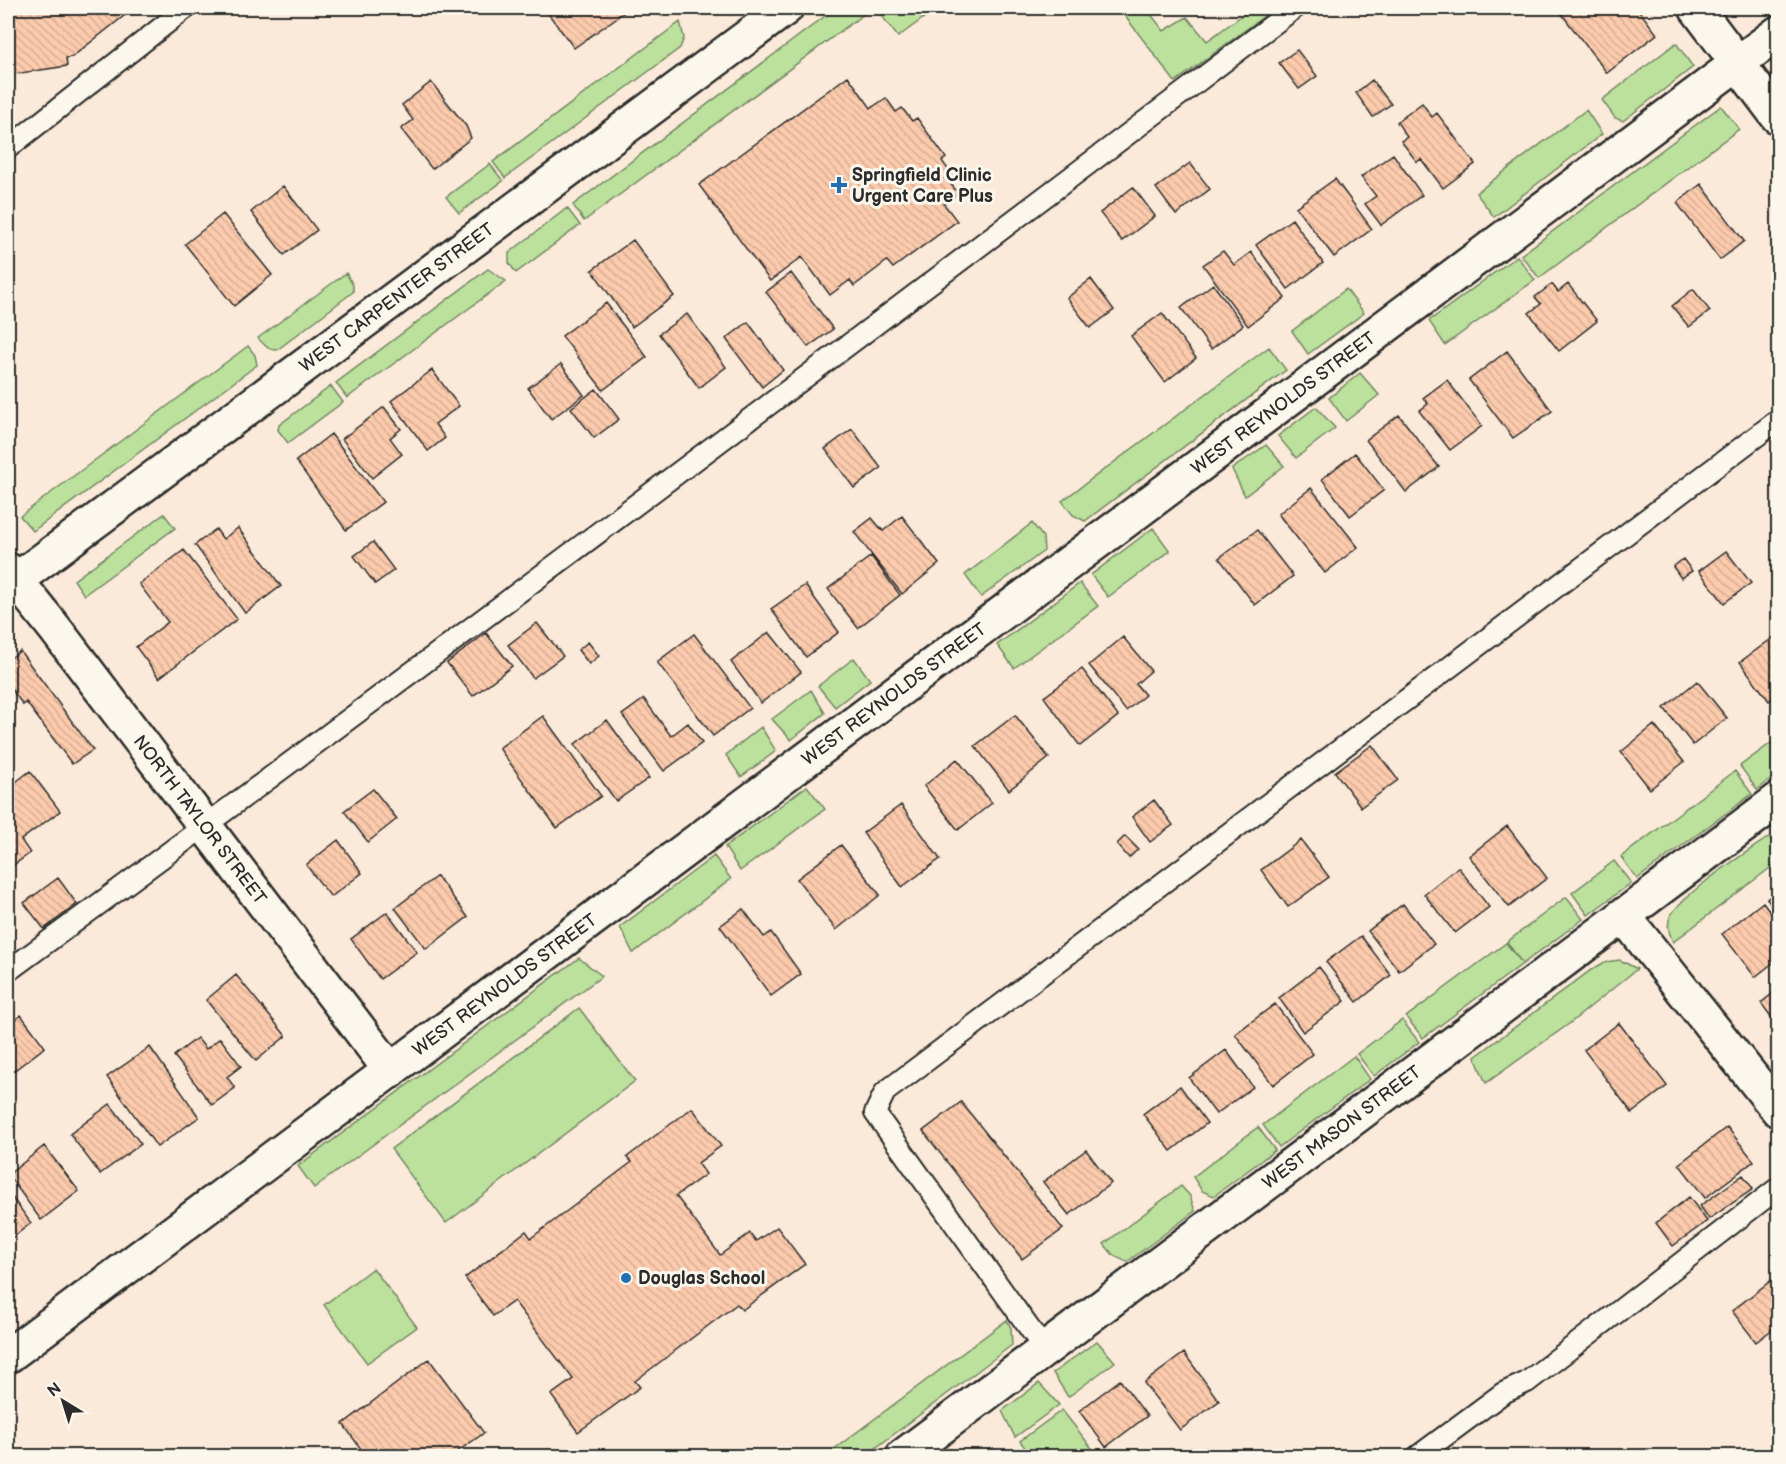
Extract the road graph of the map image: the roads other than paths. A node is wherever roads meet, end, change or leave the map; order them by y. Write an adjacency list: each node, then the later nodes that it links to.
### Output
1 (186, 8): 8 (lane)
2 (786, 8): 10 (street, WEST CARPENTER STREET)
3 (1295, 8): 12 (lane)
4 (1696, 8): 6 (street)
5 (1779, 33): 6 (street, WEST REYNOLDS STREET)
6 (1738, 63): 7 (street); 15 (street, WEST REYNOLDS STREET)
7 (1779, 117)
8 (8, 148)
9 (1779, 420): 18 (lane)
10 (10, 579): 12 (street, NORTH TAYLOR STREET)
11 (1779, 800): 13 (street, WEST MASON STREET)
12 (204, 827): 14 (lane); 15 (street, NORTH TAYLOR STREET)
13 (1623, 915): 16 (street); 18 (street, WEST MASON STREET)
14 (8, 971)
15 (390, 1071): 19 (street, WEST REYNOLDS STREET)
16 (1779, 1110)
17 (1779, 1188): 21 (lane)
18 (1045, 1350): 20 (street, WEST MASON STREET)
19 (8, 1356)
20 (903, 1456)
21 (1418, 1456)

